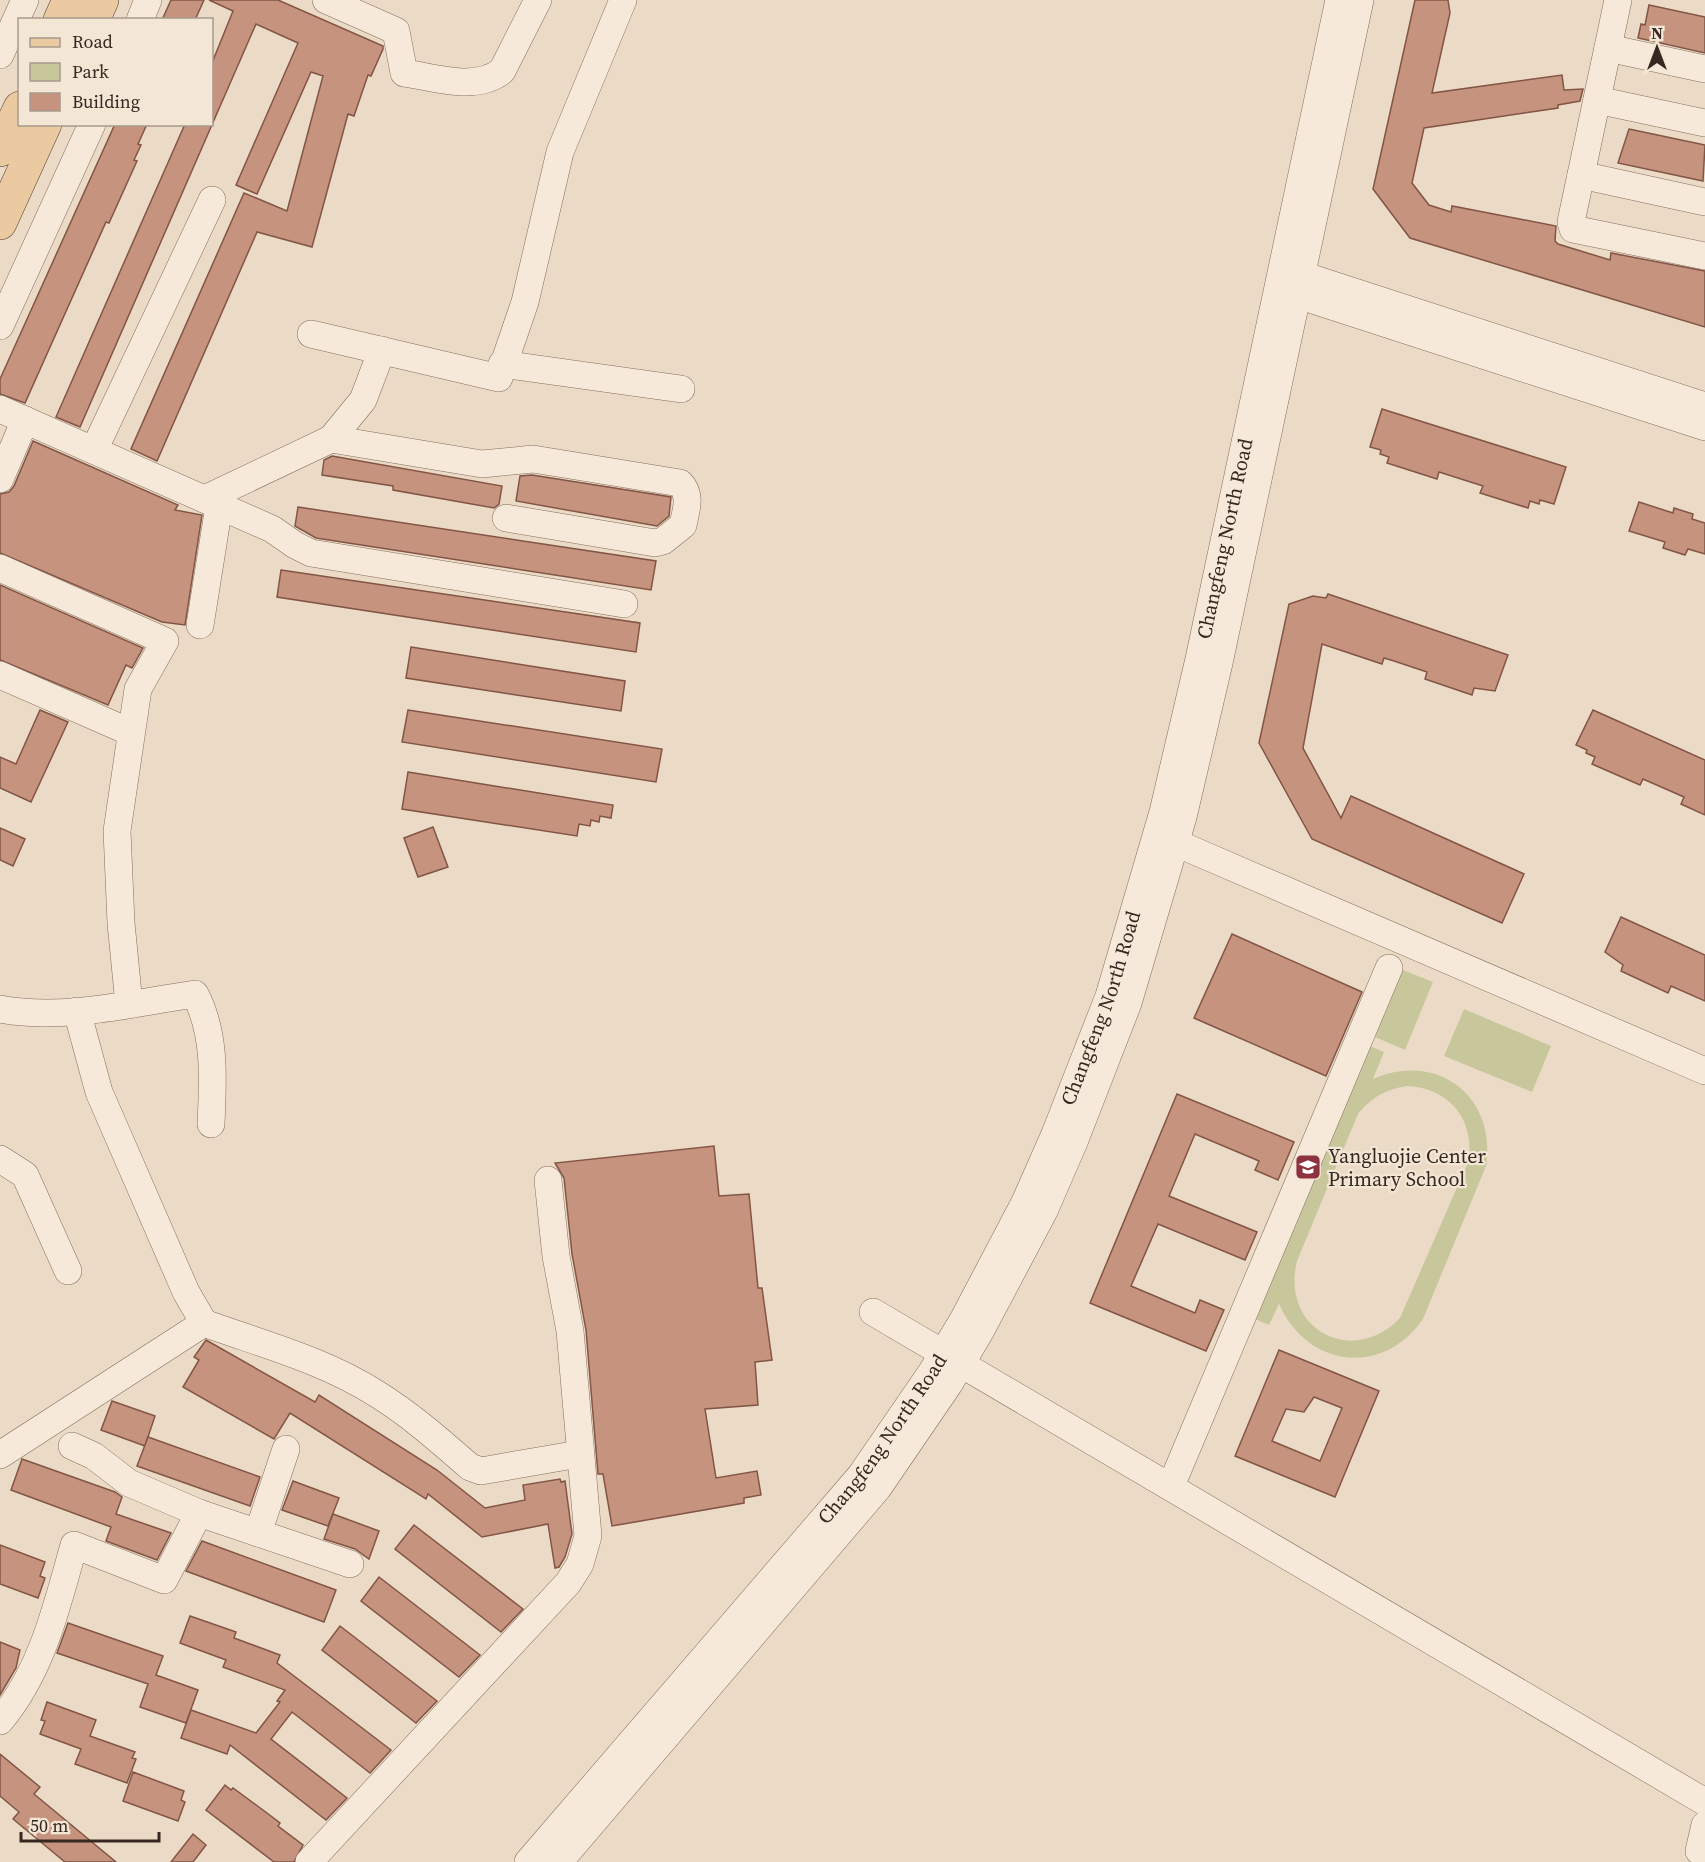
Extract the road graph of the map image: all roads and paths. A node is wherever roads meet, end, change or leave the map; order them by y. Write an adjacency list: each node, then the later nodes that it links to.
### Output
1 (26, 0): 15 (street)
2 (69, 0): 11 (main road)
3 (102, 0): 12 (main road)
4 (148, 0): 13 (street)
5 (326, 0): 6 (street)
6 (538, 0)
7 (623, 0): 32 (street)
8 (1339, 0): 28 (street, Changfeng North Road)
9 (1360, 0): 28 (street, Changfeng North Road)
10 (1618, 0): 14 (street)
11 (61, 18)
12 (94, 18)
13 (141, 18)
14 (1608, 48): 16 (street); 17 (street)
15 (0, 55)
16 (1705, 69)
17 (1597, 100): 19 (street); 23 (street)
18 (18, 112): 22 (main road)
19 (1705, 123)
20 (44, 126): 26 (main road)
21 (91, 126): 29 (street)
22 (0, 150)
23 (1581, 175): 25 (street); 27 (street)
24 (212, 200): 39 (street)
25 (1705, 202)
26 (0, 223)
27 (1705, 256)
28 (1290, 282): 34 (street); 37 (street); 48 (street, Changfeng North Road); 60 (street, Changfeng North Road)
29 (0, 326)
30 (311, 334): 31 (street)
31 (382, 350): 32 (street); 38 (street)
32 (502, 364): 33 (street)
33 (681, 389)
34 (1705, 406)
35 (0, 409): 36 (street)
36 (25, 420): 39 (street); 40 (street)
37 (1705, 427)
38 (331, 439): 41 (street); 42 (street)
39 (94, 450): 41 (street)
40 (0, 479)
41 (218, 505): 44 (street); 45 (street)
42 (506, 518)
43 (0, 568): 47 (street)
44 (624, 604)
45 (200, 625)
46 (0, 675): 47 (street)
47 (130, 732): 50 (street)
48 (1176, 843): 53 (street); 60 (street, Changfeng North Road)
49 (1389, 968): 65 (street)
50 (129, 1004): 52 (street); 54 (street)
51 (0, 1009): 52 (street)
52 (77, 1011): 59 (street)
53 (1705, 1071)
54 (211, 1124)
55 (0, 1159): 57 (street)
56 (548, 1180): 63 (street)
57 (68, 1271)
58 (877, 1306): 60 (street)
59 (204, 1323): 63 (street); 64 (street)
60 (956, 1352): 65 (street); 71 (street); 73 (street, Changfeng North Road); 74 (street, Changfeng North Road)
61 (72, 1446): 66 (street)
62 (286, 1449): 67 (street)
63 (579, 1454): 72 (street)
64 (0, 1455)
65 (1176, 1474): 70 (street)
66 (198, 1514): 67 (street); 69 (street)
67 (258, 1533): 68 (street)
68 (350, 1564)
69 (0, 1721)
70 (1705, 1786)
71 (1705, 1802)
72 (309, 1862)
73 (528, 1862)
74 (559, 1862)

